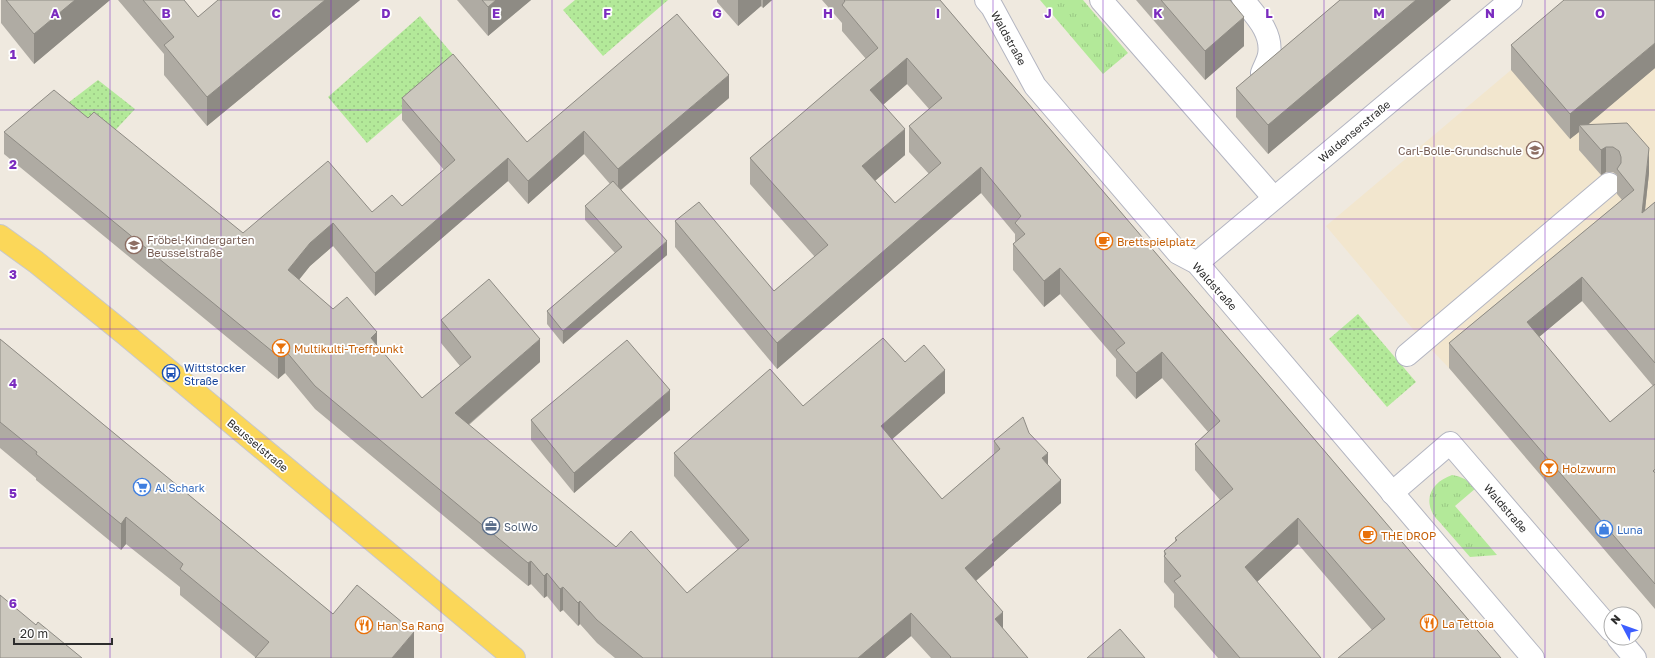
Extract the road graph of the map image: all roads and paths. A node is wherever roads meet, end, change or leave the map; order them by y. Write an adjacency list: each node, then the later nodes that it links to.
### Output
1 (986, 0): 9 (street, Waldstraße)
2 (1102, 0): 7 (street)
3 (1243, 0): 5 (street)
4 (1511, 0): 7 (street, Waldenserstraße)
5 (1262, 73)
6 (1609, 184): 10 (street)
7 (1274, 198): 9 (street, Waldenserstraße)
8 (0, 236): 14 (main road, Beusselstraße)
9 (1197, 263): 11 (street, Waldstraße)
10 (1407, 355)
11 (1392, 493): 12 (street, Waldstraße); 15 (street, Waldstraße)
12 (1603, 621)
13 (1625, 646): 16 (street)
14 (514, 658)
15 (1533, 658)
16 (1635, 658)

